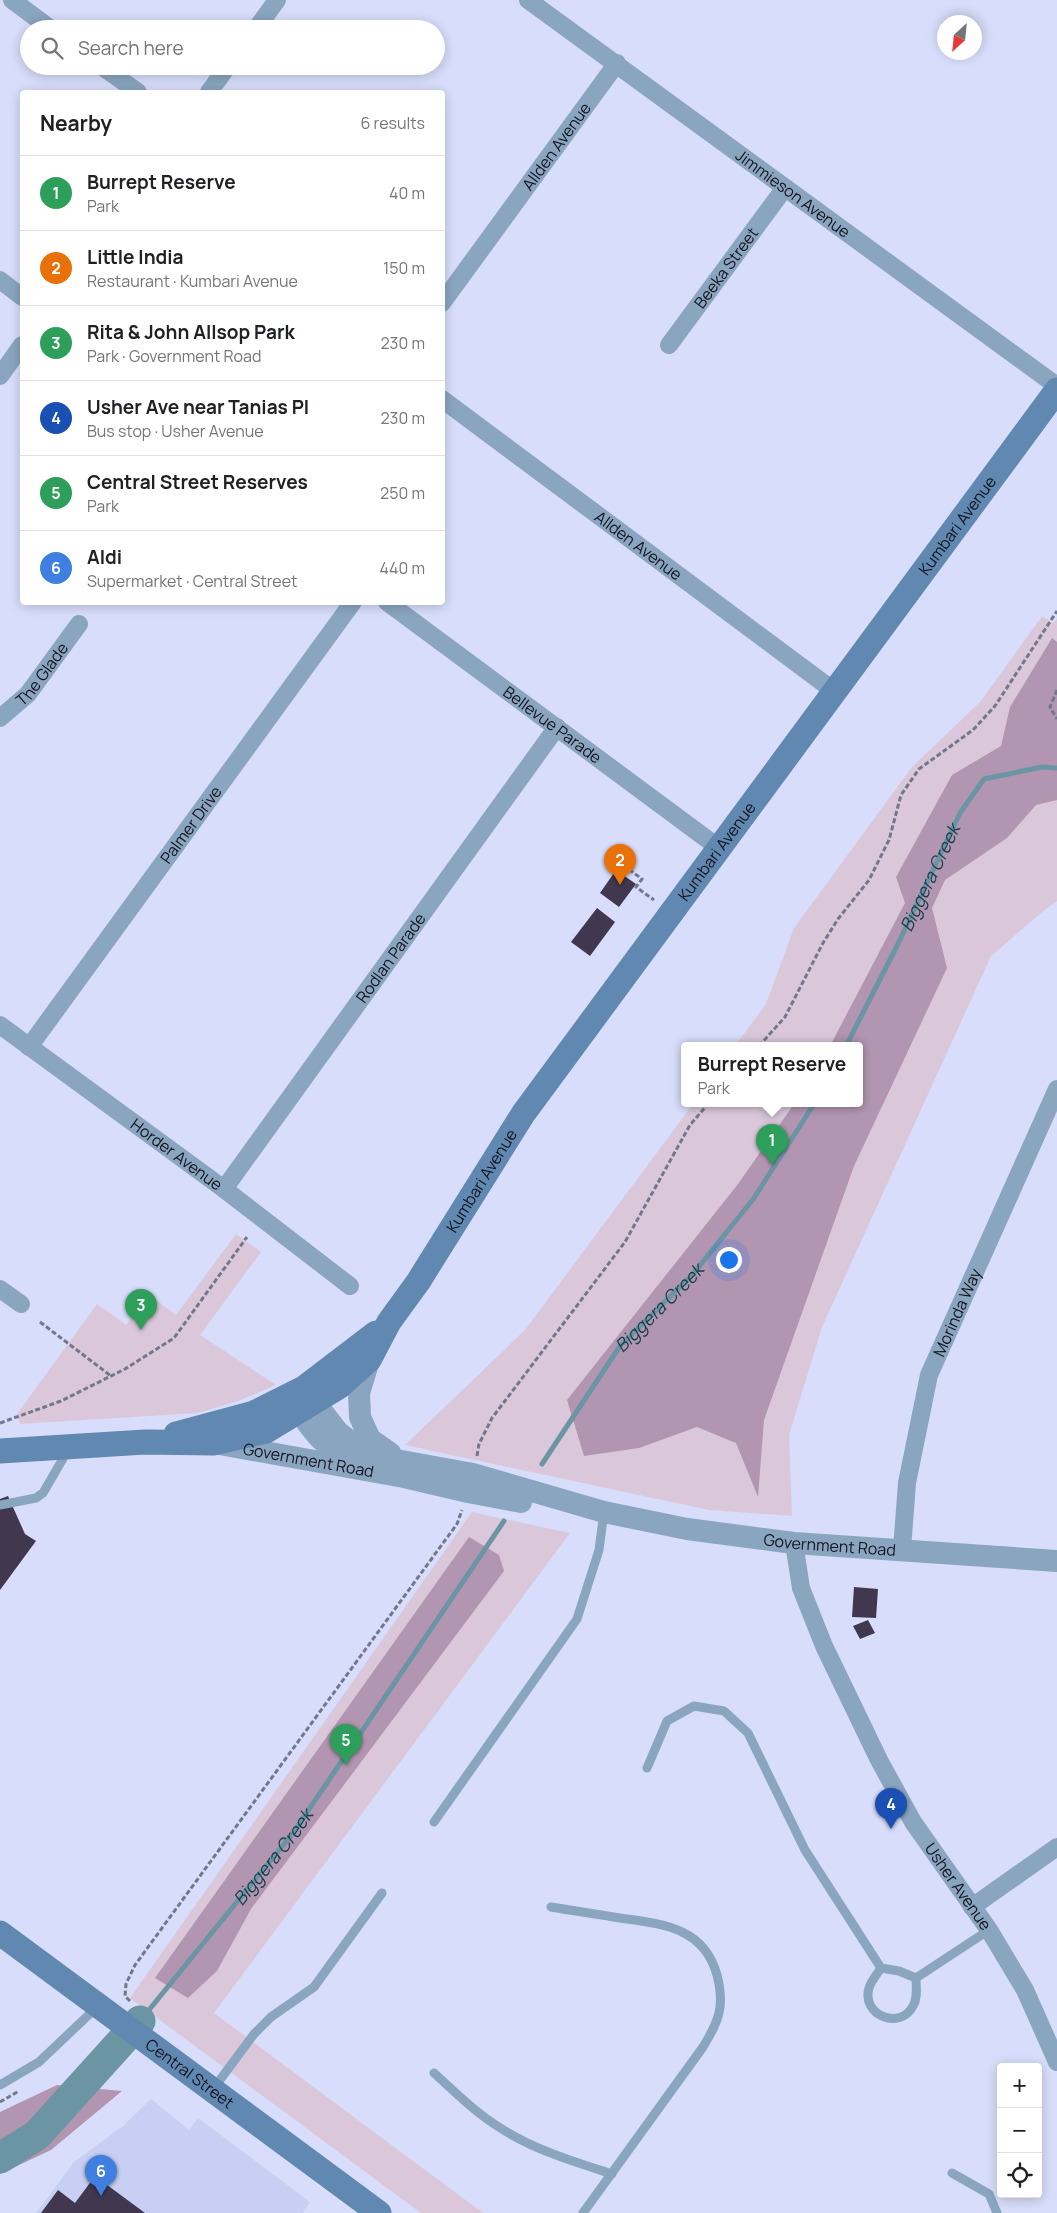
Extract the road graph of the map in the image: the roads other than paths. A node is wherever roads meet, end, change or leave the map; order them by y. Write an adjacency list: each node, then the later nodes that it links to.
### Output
1 (12, 0): 4 (street)
2 (277, 0): 5 (street)
3 (528, 0): 6 (street, Jimmieson Avenue)
4 (39, 20)
5 (263, 20)
6 (616, 64): 11 (street, Jimmieson Avenue); 14 (street, Allden Avenue)
7 (114, 75): 9 (street)
8 (221, 75): 10 (street)
9 (135, 90)
10 (210, 90)
11 (784, 189): 15 (street, Beeka Street); 18 (street, Jimmieson Avenue)
12 (0, 280): 13 (street)
13 (20, 295)
14 (445, 299)
15 (669, 345)
16 (20, 348): 17 (street)
17 (0, 376)
18 (1057, 388): 23 (main road, Kumbari Avenue)
19 (445, 401): 23 (street, Allden Avenue)
20 (350, 605): 28 (street, Palmer Drive)
21 (391, 605): 25 (street, Bellevue Parade)
22 (79, 624): 24 (street, The Glade)
23 (834, 691): 26 (main road, Kumbari Avenue)
24 (0, 718)
25 (557, 727): 26 (street, Bellevue Parade); 30 (street, Rodlan Parade)
26 (719, 848): 34 (main road, Kumbari Avenue)
27 (0, 1026): 28 (street, Horder Avenue)
28 (29, 1047): 30 (street, Horder Avenue)
29 (1057, 1089): 45 (street, Morinda Way)
30 (224, 1189): 31 (street, Horder Avenue)
31 (350, 1286)
32 (0, 1289): 33 (street)
33 (21, 1304)
34 (389, 1322): 35 (main road, Kumbari Avenue); 36 (main road, Kumbari Avenue)
35 (369, 1360): 36 (main road, Kumbari Avenue); 41 (street, Government Road)
36 (302, 1399): 37 (main road, Government Road); 38 (main road, Government Road); 41 (street, Government Road)
37 (145, 1442): 38 (main road, Government Road); 39 (main road, Government Road)
38 (213, 1443): 41 (street, Government Road)
39 (70, 1446): 40 (main road, Government Road); 42 (lane)
40 (0, 1451)
41 (407, 1469): 43 (street, Government Road)
42 (0, 1505)
43 (604, 1512): 44 (street, Government Road); 48 (lane)
44 (794, 1543): 45 (street, Government Road); 52 (street, Usher Avenue)
45 (902, 1550): 46 (street, Government Road)
46 (1057, 1561)
47 (647, 1768): 55 (lane)
48 (434, 1822)
49 (1057, 1847): 52 (street)
50 (382, 1893): 61 (lane)
51 (551, 1907): 63 (lane)
52 (972, 1907): 53 (street, Usher Avenue)
53 (988, 1930): 56 (lane); 58 (street, Usher Avenue)
54 (0, 1933): 57 (main road, Central Street)
55 (881, 1968): 56 (lane); 56 (lane)
56 (916, 1978)
57 (98, 2006): 60 (lane); 61 (main road, Central Street)
58 (1057, 2062)
59 (434, 2073): 63 (lane)
60 (0, 2085)
61 (212, 2090): 64 (main road, Central Street)
62 (952, 2173): 66 (lane)
63 (612, 2174): 65 (lane)
64 (368, 2210)
65 (583, 2213)
66 (997, 2213)

